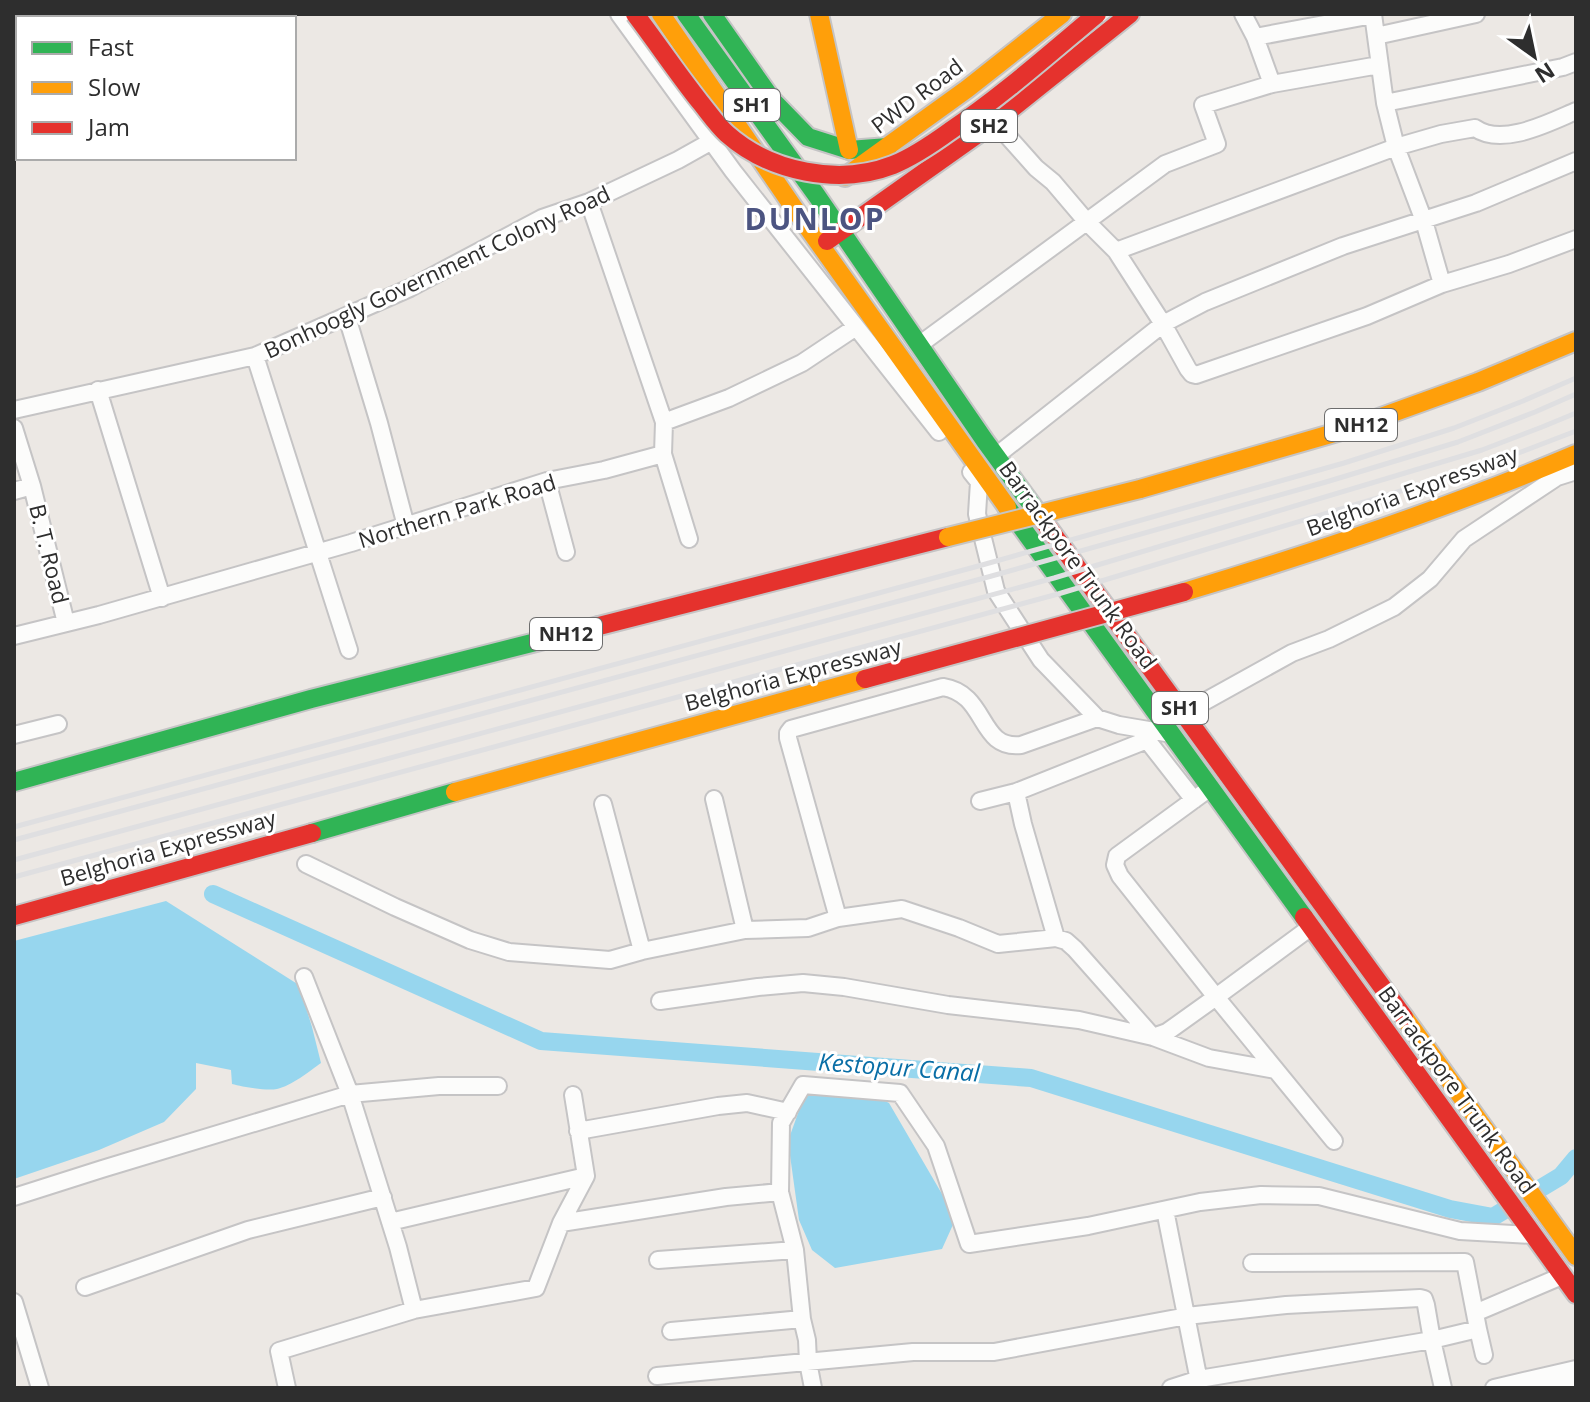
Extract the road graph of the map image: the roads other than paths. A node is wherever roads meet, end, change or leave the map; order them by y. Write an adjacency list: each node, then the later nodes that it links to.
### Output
1 (619, 14): 22 (street)
2 (635, 14): 8 (main road, bridge)
3 (661, 14): 21 (main road, Barrackpore Trunk Road / SH1)
4 (686, 14): 27 (main road, Barrackpore Trunk Road / SH1)
5 (712, 14): 25 (main road)
6 (819, 14): 25 (main road)
7 (1062, 14): 23 (main road, PWD Road / SH2)
8 (1097, 14)
9 (1130, 14): 20 (main road, SH2)
10 (1243, 14): 14 (street)
11 (1373, 14): 13 (street); 14 (street)
12 (1476, 14): 13 (street)
13 (1376, 36): 16 (street)
14 (1255, 37): 17 (street)
15 (1576, 62): 18 (street)
16 (1379, 65): 17 (street); 18 (street)
17 (1272, 84): 31 (street)
18 (1385, 103): 24 (street)
19 (1576, 111): 24 (street)
20 (995, 122): 31 (street); 32 (main road, SH2)
21 (736, 124): 22 (street, Bonhoogly Government Colony Road); 29 (main road, Barrackpore Trunk Road / SH1)
22 (712, 142): 28 (street, Bonhoogly Government Colony Road); 39 (street)
23 (888, 147): 25 (main road); 27 (main road, PWD Road / SH2)
24 (1396, 147): 30 (street); 35 (street)
25 (849, 150)
26 (1576, 161): 30 (street)
27 (817, 196): 29 (main road, PWD Road / SH2); 32 (main road, Barrackpore Trunk Road / SH1)
28 (589, 202): 37 (street, Bonhoogly Government Colony Road); 45 (street)
29 (796, 211): 34 (main road, Barrackpore Trunk Road / SH1)
30 (1424, 221): 36 (street); 38 (street)
31 (1087, 222): 35 (street); 41 (street)
32 (842, 232): 34 (main road, SH2); 41 (main road, Barrackpore Trunk Road / SH1)
33 (1576, 239): 36 (street)
34 (820, 245): 66 (main road, Barrackpore Trunk Road / SH1)
35 (1116, 251): 38 (street)
36 (1442, 284): 38 (street)
37 (347, 317): 42 (street, Bonhoogly Government Colony Road); 54 (street)
38 (1163, 324): 49 (street)
39 (856, 327): 45 (street); 62 (street)
40 (1576, 341): 67 (main road, NH12, bridge)
41 (919, 345): 49 (main road, Barrackpore Trunk Road / SH1)
42 (255, 356): 43 (street, Bonhoogly Government Colony Road); 56 (street)
43 (98, 390): 44 (street, Bonhoogly Government Colony Road); 58 (street)
44 (14, 410)
45 (664, 422): 47 (street)
46 (14, 428): 52 (street, B. T. Road)
47 (663, 454): 51 (street, Northern Park Road); 55 (street)
48 (1576, 454): 75 (main road, Belghoria Expressway, bridge)
49 (996, 456): 63 (main road, Barrackpore Trunk Road / SH1)
50 (1576, 471): 63 (street)
51 (547, 481): 54 (street, Northern Park Road); 57 (street)
52 (32, 486): 53 (street, B. T. Road); 59 (street, B. T. Road)
53 (14, 491)
54 (406, 526): 56 (street, Northern Park Road)
55 (689, 539)
56 (319, 552): 58 (street, Northern Park Road); 61 (street)
57 (566, 552)
58 (162, 598): 59 (street, Northern Park Road)
59 (66, 623): 60 (street, Northern Park Road)
60 (14, 636)
61 (349, 650)
62 (1097, 718): 66 (street); 76 (street)
63 (1187, 718): 66 (street); 102 (main road, Barrackpore Trunk Road / SH1)
64 (58, 724): 65 (street)
65 (14, 735)
66 (1171, 735): 68 (main road, Barrackpore Trunk Road / SH1)
67 (14, 782)
68 (1210, 788): 71 (street); 77 (main road, Barrackpore Trunk Road / SH1)
69 (1016, 792): 71 (street); 72 (street); 79 (street)
70 (714, 799): 78 (street)
71 (1194, 800): 82 (street)
72 (980, 801)
73 (603, 804): 80 (street)
74 (306, 864): 80 (street)
75 (14, 916)
76 (838, 918): 78 (street); 79 (street)
77 (1311, 927): 82 (street); 100 (main road, Barrackpore Trunk Road / SH1)
78 (745, 930): 80 (street)
79 (1056, 938): 84 (street)
80 (642, 951)
81 (304, 977): 87 (street)
82 (1216, 997): 84 (street); 85 (street)
83 (660, 1001): 84 (street)
84 (1153, 1037): 85 (street)
85 (1275, 1070): 91 (street)
86 (498, 1086): 87 (street)
87 (350, 1094): 94 (street); 95 (street)
88 (573, 1095): 90 (street)
89 (788, 1112): 90 (street); 93 (street); 96 (street)
90 (578, 1131): 92 (street)
91 (1334, 1141)
92 (586, 1176): 97 (street); 98 (street)
93 (780, 1192): 98 (street); 101 (street)
94 (14, 1197)
95 (383, 1197): 97 (street); 107 (street)
96 (1165, 1210): 99 (street); 111 (street)
97 (390, 1222): 110 (street)
98 (561, 1223): 110 (street)
99 (1460, 1231): 100 (street); 104 (street)
100 (1529, 1231): 106 (main road, Barrackpore Trunk Road / SH1)
101 (795, 1250): 103 (street); 112 (street)
102 (1576, 1256)
103 (658, 1260)
104 (1465, 1262): 105 (street); 113 (street)
105 (1252, 1263)
106 (1562, 1276): 108 (main road, Barrackpore Trunk Road / SH1); 113 (street)
107 (85, 1287)
108 (1576, 1294)
109 (14, 1302): 122 (street)
110 (414, 1310): 123 (street)
111 (1187, 1316): 115 (street); 117 (street); 120 (street)
112 (802, 1319): 114 (street); 117 (street)
113 (1477, 1321): 115 (street); 116 (street)
114 (671, 1331)
115 (1432, 1340): 120 (street); 126 (street)
116 (1484, 1355)
117 (808, 1362): 119 (street); 124 (street)
118 (1576, 1369): 127 (street)
119 (657, 1376)
120 (1200, 1383): 125 (street)
121 (1576, 1385): 128 (street)
122 (40, 1388)
123 (287, 1388)
124 (813, 1388)
125 (1171, 1388)
126 (1443, 1388)
127 (1494, 1388)
128 (1549, 1388)

